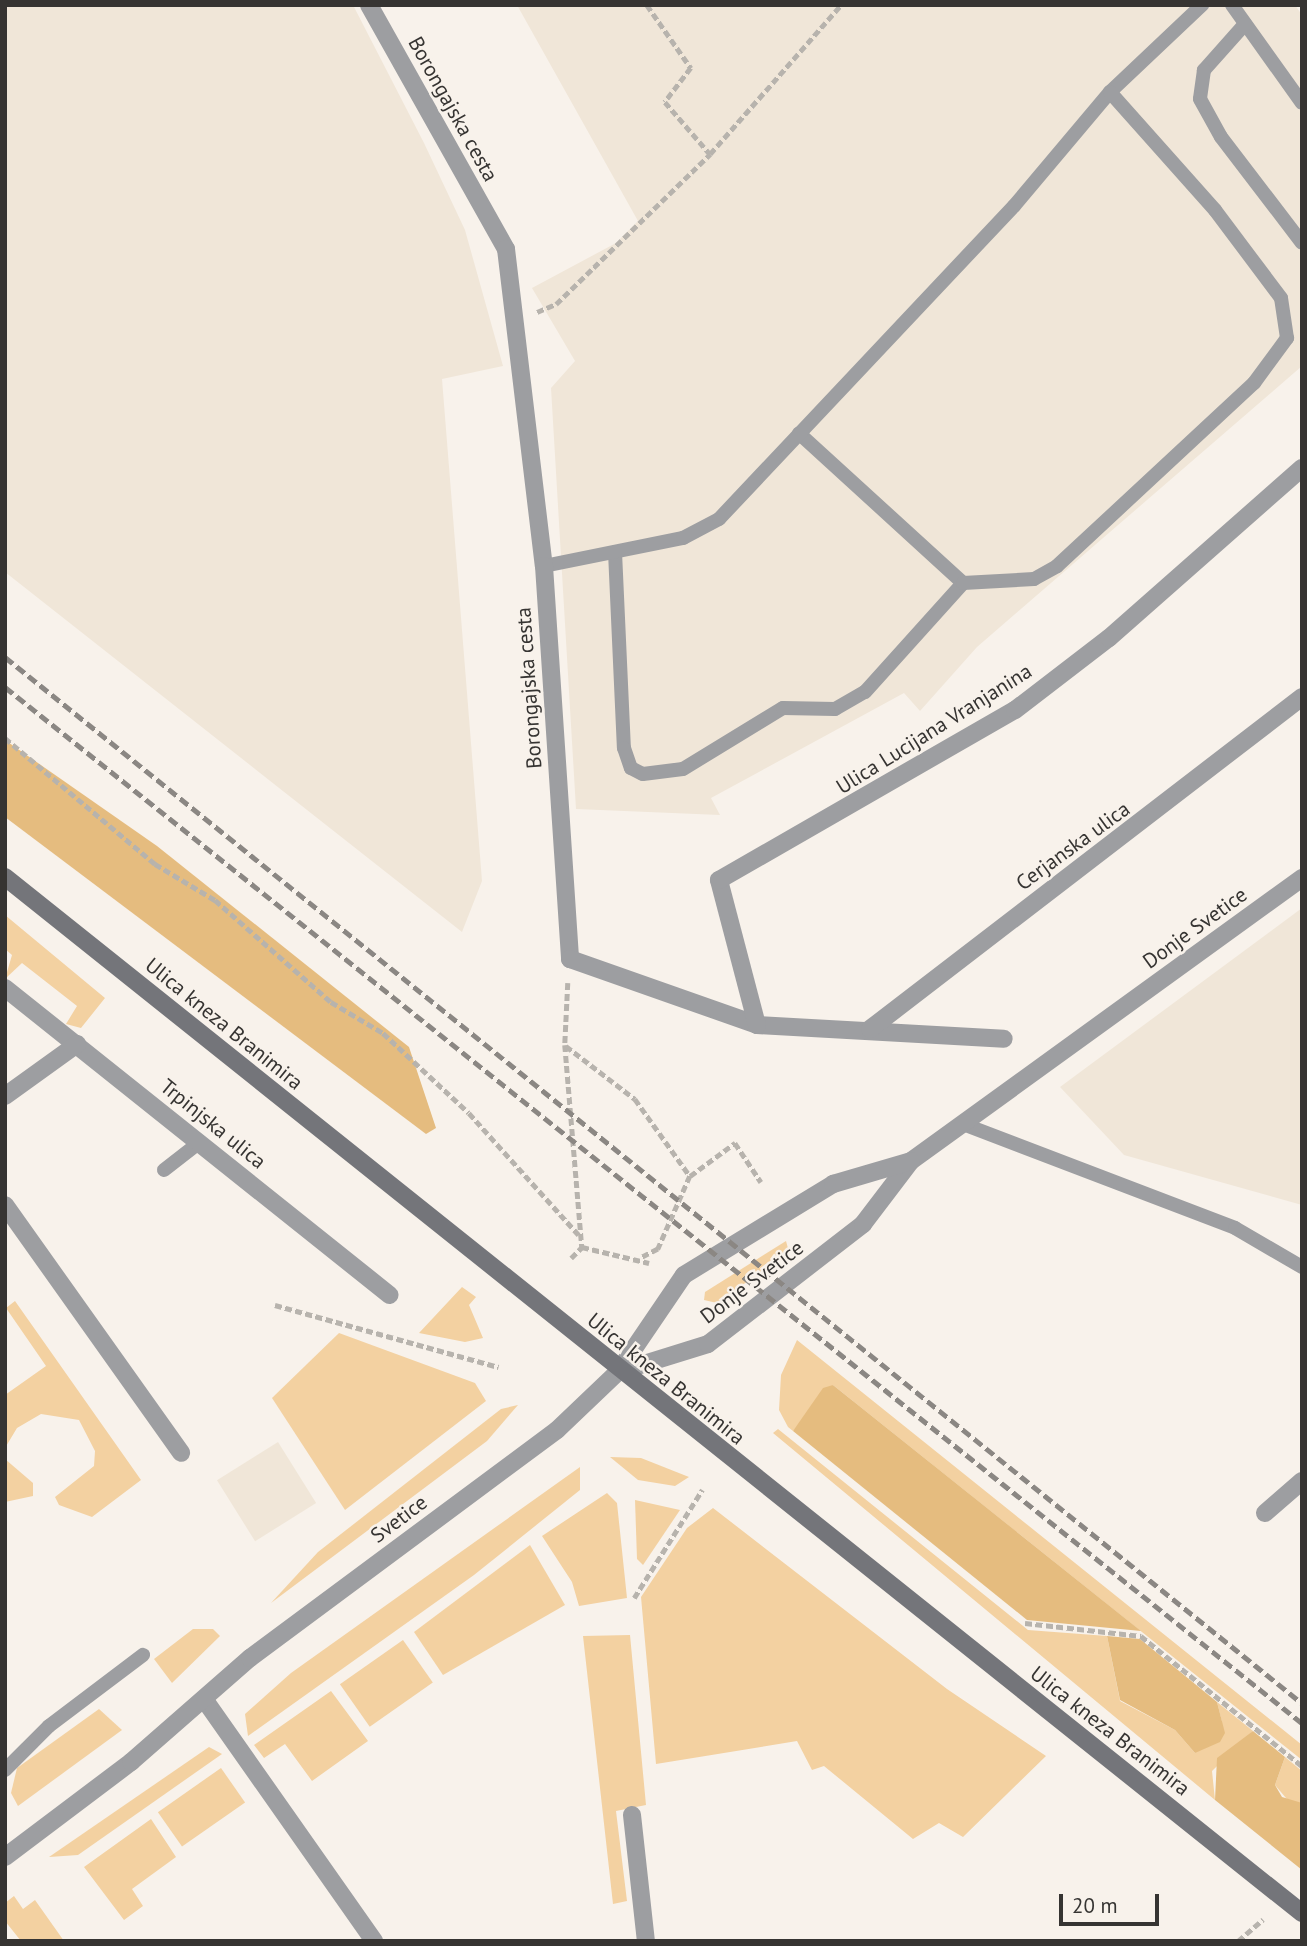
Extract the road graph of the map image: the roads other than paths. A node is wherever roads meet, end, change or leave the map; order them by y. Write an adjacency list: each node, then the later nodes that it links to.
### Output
1 (369, 5): 11 (street, Borongajska cesta)
2 (1202, 5): 5 (lane)
3 (1232, 5): 4 (lane)
4 (1245, 24): 6 (lane); 7 (lane)
5 (1110, 92): 8 (lane); 12 (lane)
6 (1302, 103)
7 (1302, 243)
8 (799, 433): 10 (lane); 12 (lane)
9 (1302, 468): 17 (street, Ulica Lucijana Vranjanina)
10 (615, 552): 11 (lane); 12 (lane)
11 (544, 566): 17 (street, Borongajska cesta)
12 (963, 583)
13 (1302, 697): 18 (street, Cerjanska ulica)
14 (5, 877): 29 (main road, Ulica kneza Branimira)
15 (1302, 878): 22 (street, Donje Svetice)
16 (5, 988): 20 (street, Trpinjska ulica)
17 (757, 1025): 18 (street, Borongajska cesta)
18 (870, 1029): 19 (street, Borongajska cesta)
19 (1004, 1039)
20 (77, 1044): 21 (street); 23 (street, Trpinjska ulica)
21 (5, 1096)
22 (963, 1124): 24 (street, Donje Svetice); 27 (lane)
23 (200, 1142): 25 (lane); 28 (street, Trpinjska ulica)
24 (911, 1161): 29 (street, Donje Svetice); 29 (street, Donje Svetice)
25 (164, 1170)
26 (5, 1205): 30 (street)
27 (1302, 1267)
28 (390, 1295)
29 (618, 1372): 34 (street, Svetice); 38 (main road, Ulica kneza Branimira)
30 (181, 1453)
31 (1302, 1481): 32 (street)
32 (1265, 1513)
33 (143, 1655): 35 (lane)
34 (204, 1699): 37 (street, Svetice); 39 (street)
35 (5, 1770)
36 (632, 1815): 40 (street)
37 (5, 1857)
38 (1302, 1913)
39 (374, 1941)
40 (646, 1941)

